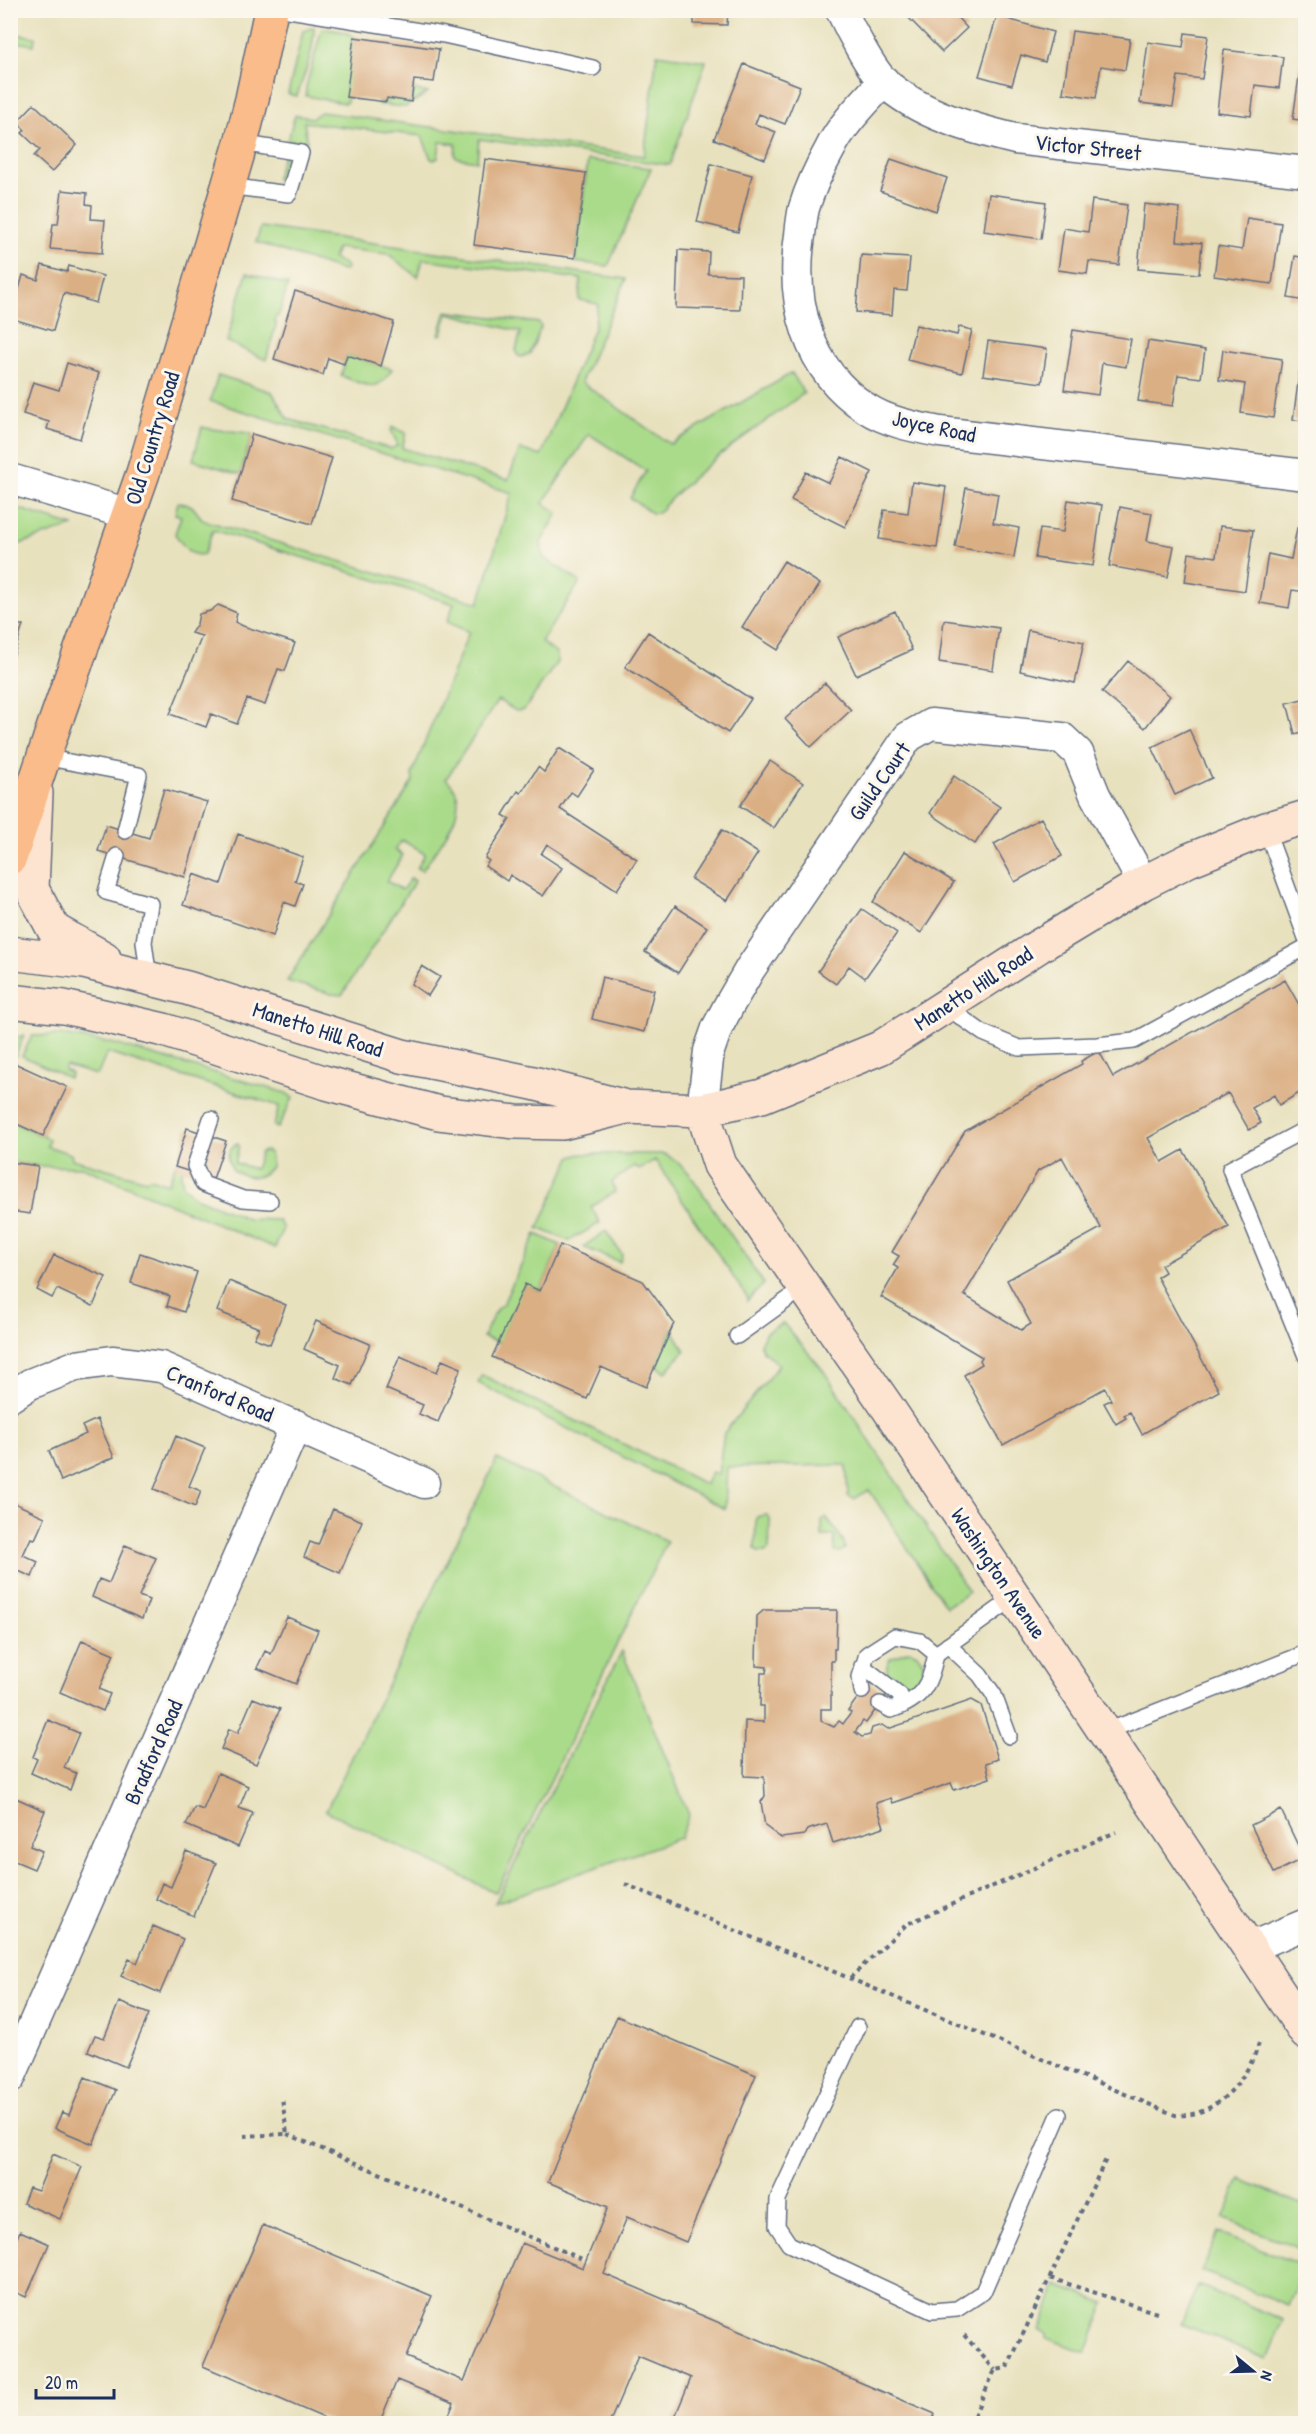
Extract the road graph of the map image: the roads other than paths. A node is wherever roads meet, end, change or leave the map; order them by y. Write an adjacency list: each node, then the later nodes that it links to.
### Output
1 (271, 10): 6 (main road, Old Country Road)
2 (289, 10): 4 (lane)
3 (841, 10): 5 (street)
4 (593, 68)
5 (884, 81): 7 (street, Victor Street); 9 (street, Joyce Road)
6 (241, 142): 8 (main road, Old Country Road); 8 (lane)
7 (1305, 172)
8 (228, 186): 11 (main road, Old Country Road)
9 (1305, 475)
10 (10, 478): 11 (street)
11 (129, 514): 12 (main road, Old Country Road)
12 (30, 781): 15 (lane); 17 (main road, Old Country Road); 22 (main road)
13 (1305, 817): 14 (main road, Manetto Hill Road)
14 (1266, 829): 18 (main road, Manetto Hill Road); 19 (lane)
15 (125, 831)
16 (117, 856): 22 (lane)
17 (10, 858)
18 (1143, 883): 24 (main road, Manetto Hill Road); 28 (street, Guild Court)
19 (1305, 938)
20 (1305, 947): 24 (lane)
21 (10, 953): 22 (main road, Manetto Hill Road)
22 (142, 977): 25 (main road, Manetto Hill Road)
23 (10, 1001): 26 (main road, Manetto Hill Road)
24 (945, 1006): 28 (main road, Manetto Hill Road)
25 (337, 1036): 26 (main road); 27 (main road, Manetto Hill Road)
26 (323, 1082): 27 (main road, Manetto Hill Road)
27 (626, 1107): 28 (main road, Manetto Hill Road)
28 (702, 1110): 32 (main road, Washington Avenue)
29 (211, 1119): 31 (lane)
30 (1305, 1131): 34 (lane)
31 (270, 1201)
32 (805, 1287): 33 (lane); 38 (main road, Washington Avenue)
33 (737, 1336)
34 (1305, 1356)
35 (10, 1397): 36 (street, Cranford Road)
36 (296, 1425): 37 (street, Cranford Road); 51 (street, Bradford Road)
37 (424, 1484)
38 (1015, 1597): 39 (lane); 45 (main road, Washington Avenue)
39 (942, 1649): 41 (lane); 44 (lane); 46 (lane)
40 (1305, 1653): 45 (lane)
41 (862, 1666): 42 (lane); 44 (lane)
42 (862, 1691)
43 (880, 1704): 44 (lane)
44 (902, 1706)
45 (1105, 1732): 48 (main road, Washington Avenue)
46 (1009, 1736)
47 (1305, 1924): 48 (street)
48 (1249, 1948): 50 (main road, Washington Avenue)
49 (858, 2027): 52 (lane)
50 (1305, 2033)
51 (10, 2078)
52 (1059, 2115)

